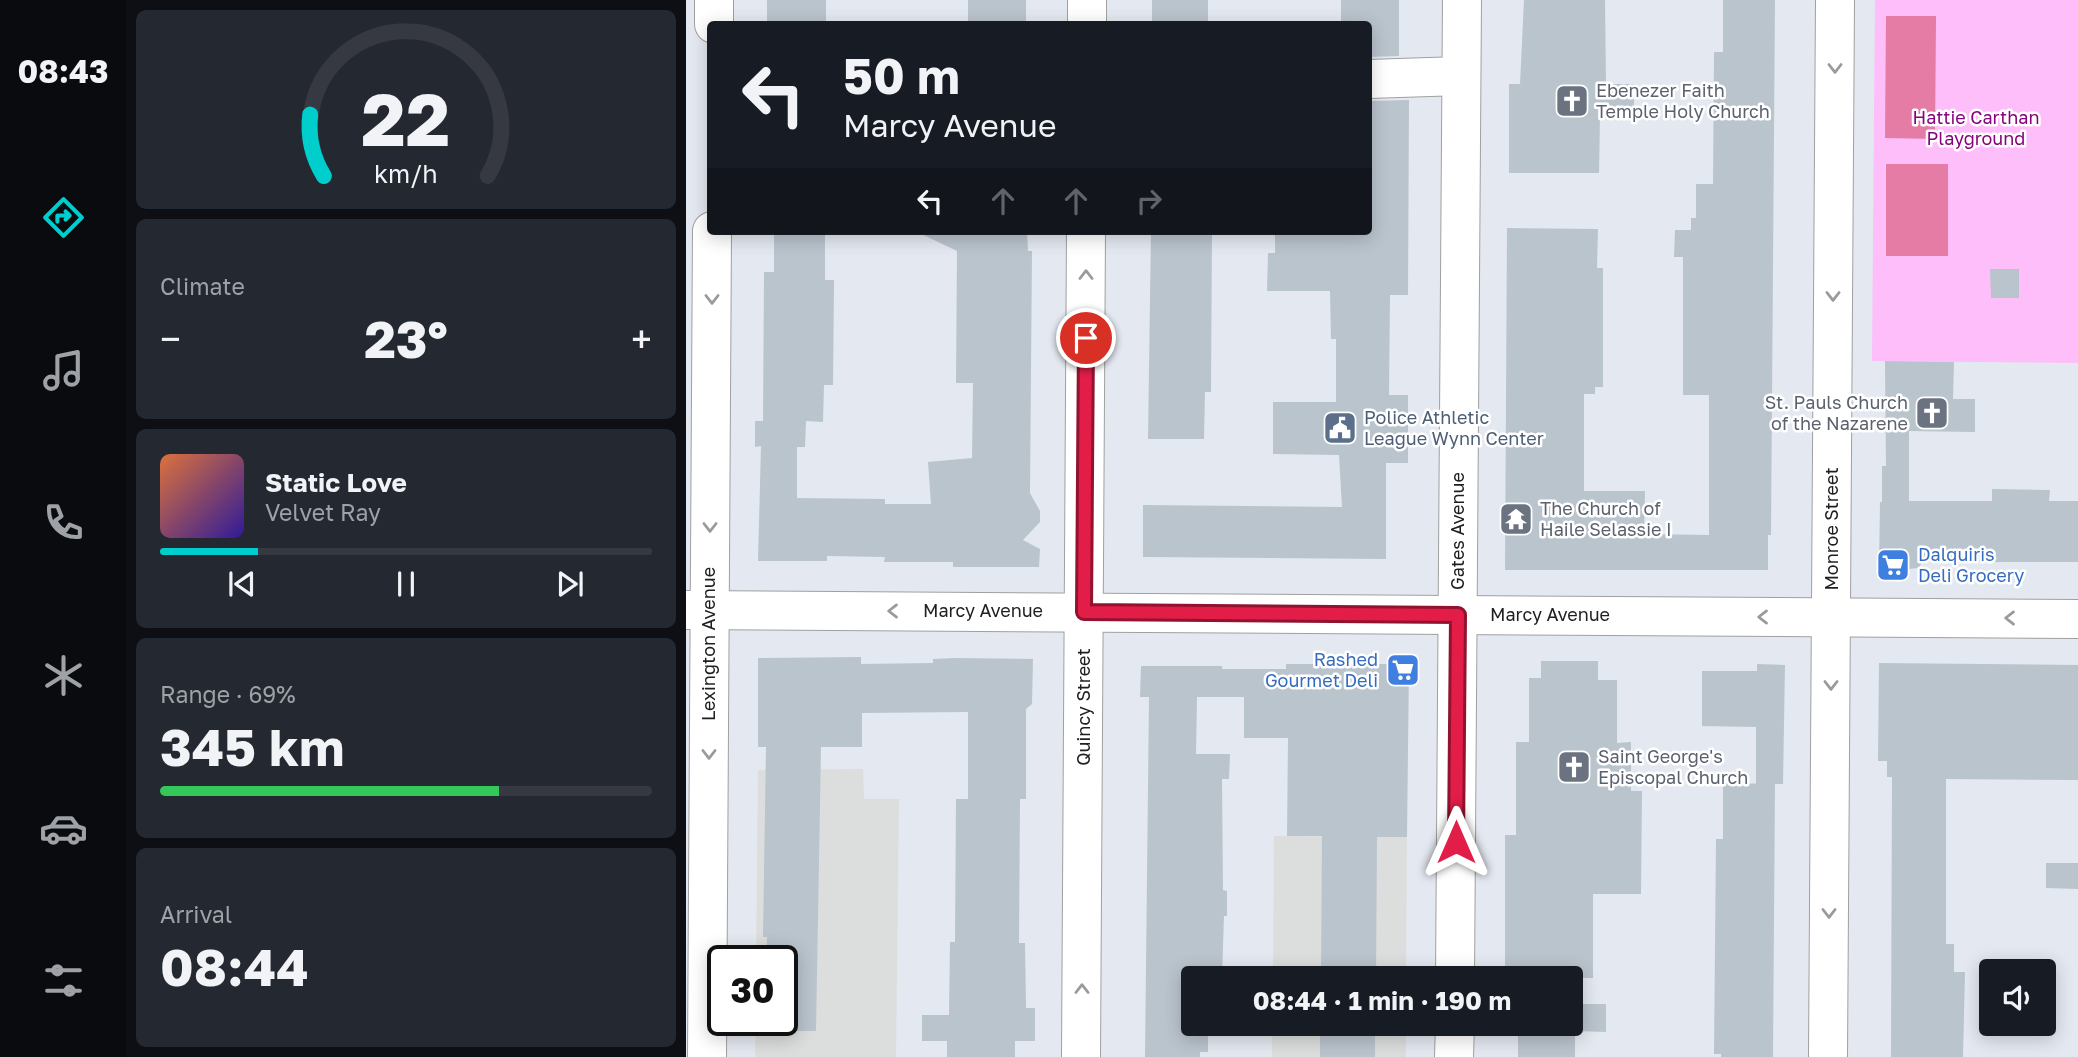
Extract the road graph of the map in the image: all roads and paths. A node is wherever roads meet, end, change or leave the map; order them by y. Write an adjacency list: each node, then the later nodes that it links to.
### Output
1 (714, 0): 5 (street)
2 (1087, 0): 6 (street)
3 (1462, 0): 7 (street, Gates Avenue)
4 (1836, 0): 14 (street, Monroe Street, one-way to 14)
5 (714, 21)
6 (1087, 21)
7 (1461, 76): 8 (street); 13 (street, Gates Avenue)
8 (1372, 79)
9 (712, 235): 11 (street, Lexington Avenue, one-way to 11)
10 (1086, 235): 12 (street, Quincy Street, one-way to 10)
11 (698, 610): 12 (street, Marcy Avenue, one-way to 11); 18 (street, Lexington Avenue, one-way to 18)
12 (1084, 612): 13 (street, Marcy Avenue); 19 (street, Quincy Street, one-way to 12)
13 (1458, 615): 14 (street, Marcy Avenue, one-way to 13); 16 (street, Gates Avenue)
14 (1831, 617): 15 (street, Marcy Avenue, one-way to 14); 21 (street, Monroe Street, one-way to 21)
15 (2078, 619)
16 (1455, 966)
17 (1455, 1036): 20 (street)
18 (707, 1057)
19 (1081, 1057)
20 (1454, 1057)
21 (1828, 1057)

